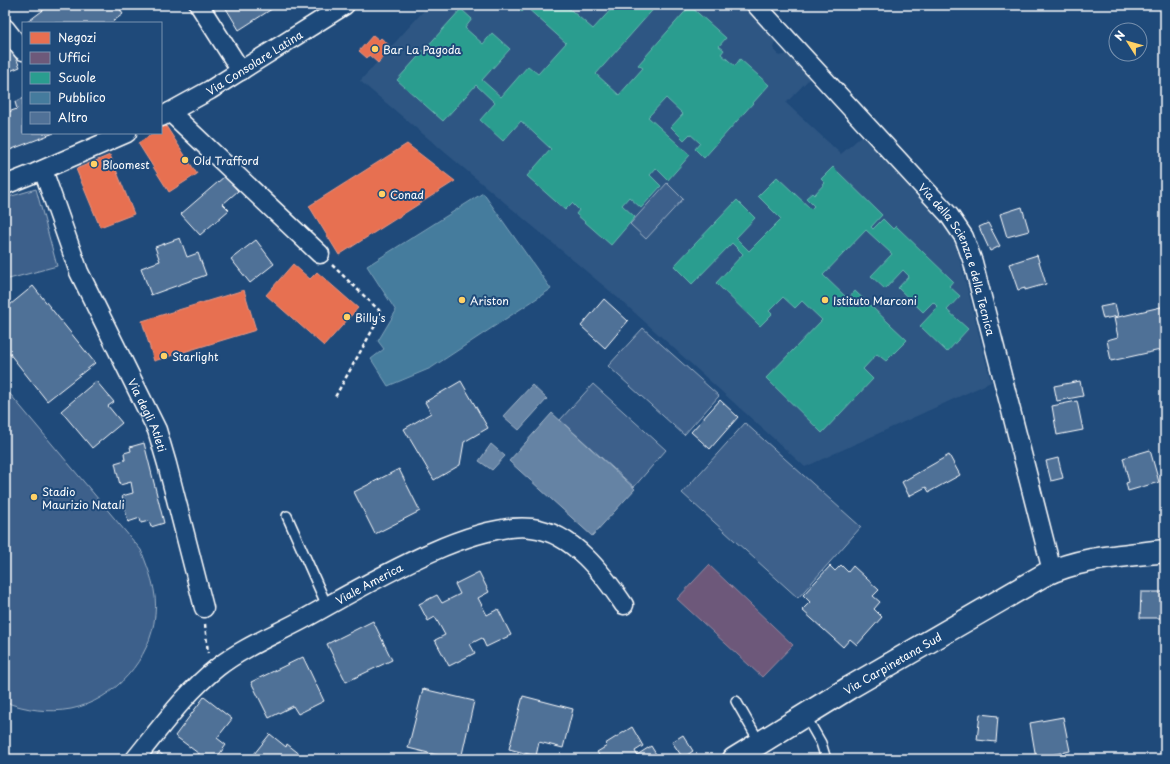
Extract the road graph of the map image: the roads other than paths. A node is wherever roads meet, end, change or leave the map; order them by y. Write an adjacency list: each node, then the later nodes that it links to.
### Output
1 (199, 5): 6 (street)
2 (345, 5): 6 (street, Via Consolare Latina)
3 (756, 5): 15 (street, Via della Scienza e della Tecnica)
4 (5, 28): 5 (street)
5 (22, 50)
6 (241, 71): 7 (street, Via Consolare Latina)
7 (166, 115): 12 (street)
8 (122, 134): 9 (street)
9 (92, 140): 10 (street)
10 (43, 170): 11 (street); 18 (street, Via degli Atleti)
11 (5, 184)
12 (320, 254)
13 (288, 516): 17 (lane)
14 (1165, 551): 15 (main road, Via Carpinetana Sud)
15 (1052, 571): 20 (main road, Via Carpinetana Sud)
16 (624, 605): 17 (street, Viale America)
17 (327, 606): 22 (street, Viale America)
18 (204, 608)
19 (736, 700): 21 (lane)
20 (805, 715): 21 (main road, Via Carpinetana Sud); 24 (lane)
21 (760, 743): 23 (main road, Via Carpinetana Sud)
22 (135, 759)
23 (734, 759)
24 (826, 759)

